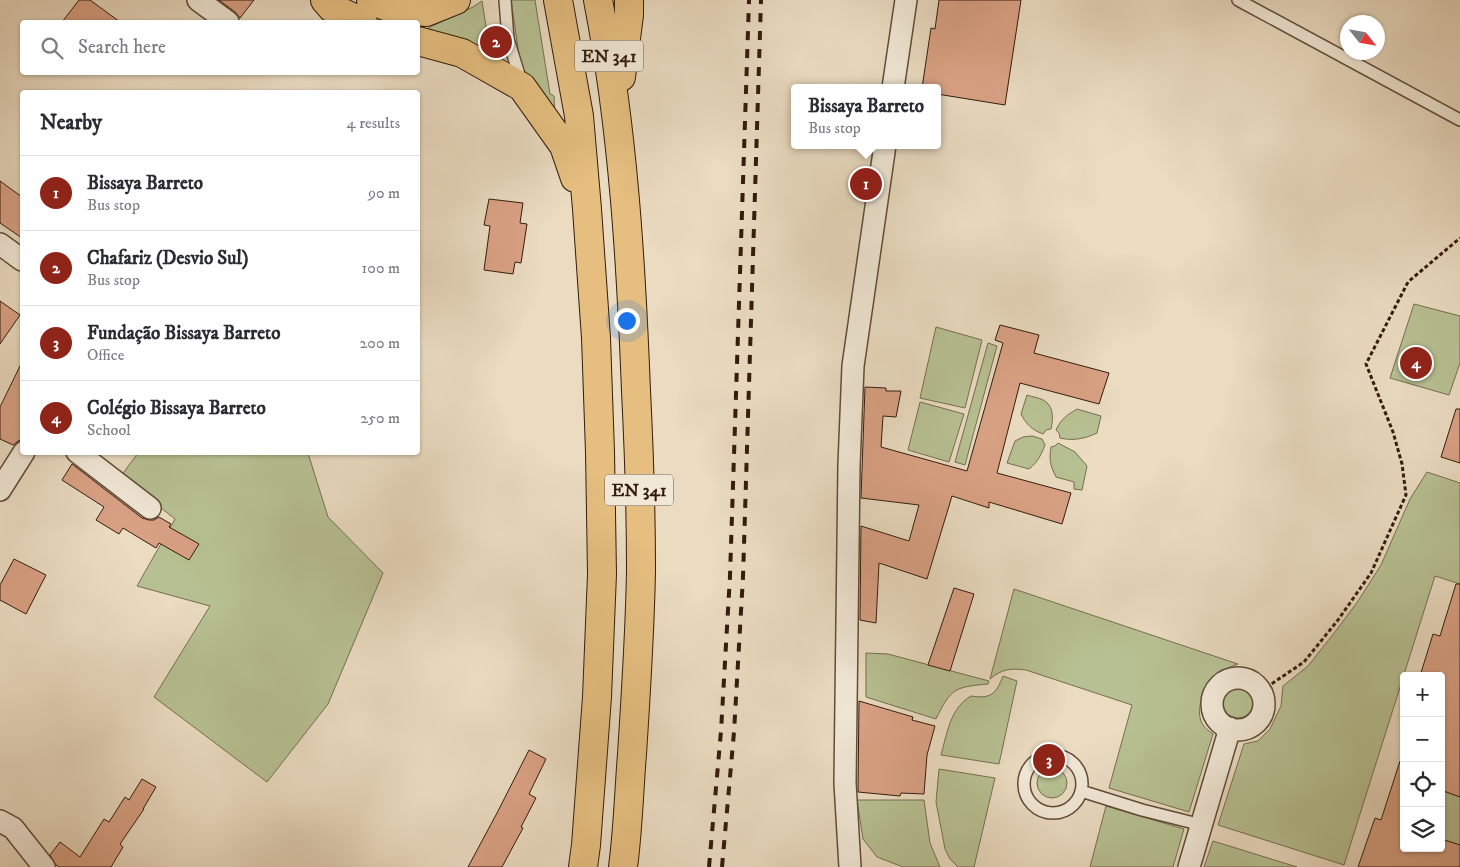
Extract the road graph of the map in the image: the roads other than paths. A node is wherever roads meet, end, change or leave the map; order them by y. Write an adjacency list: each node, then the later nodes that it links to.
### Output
1 (198, 0): 11 (street)
2 (325, 0): 12 (highway)
3 (371, 0): 4 (highway)
4 (456, 0)
5 (505, 0): 15 (lane)
6 (558, 0): 19 (highway, EN 341)
7 (598, 0): 16 (highway, EN 341)
8 (629, 0): 16 (highway)
9 (906, 0): 14 (street)
10 (1238, 0): 17 (lane)
11 (225, 20)
12 (359, 20)
13 (420, 42): 15 (highway)
14 (894, 84)
15 (522, 87): 19 (highway)
16 (616, 114): 32 (highway, EN 341)
17 (1460, 120)
18 (884, 149): 33 (street)
19 (587, 209): 31 (highway, EN 341)
20 (0, 244): 21 (street)
21 (20, 259)
22 (22, 455): 24 (street)
23 (82, 455): 25 (street)
24 (0, 490)
25 (150, 508)
26 (1230, 728): 26 (street); 29 (street)
27 (1081, 791): 27 (lane); 29 (lane)
28 (0, 821): 30 (street)
29 (1202, 825): 34 (street)
30 (44, 867)
31 (583, 867)
32 (623, 867)
33 (850, 867)
34 (1189, 867)

